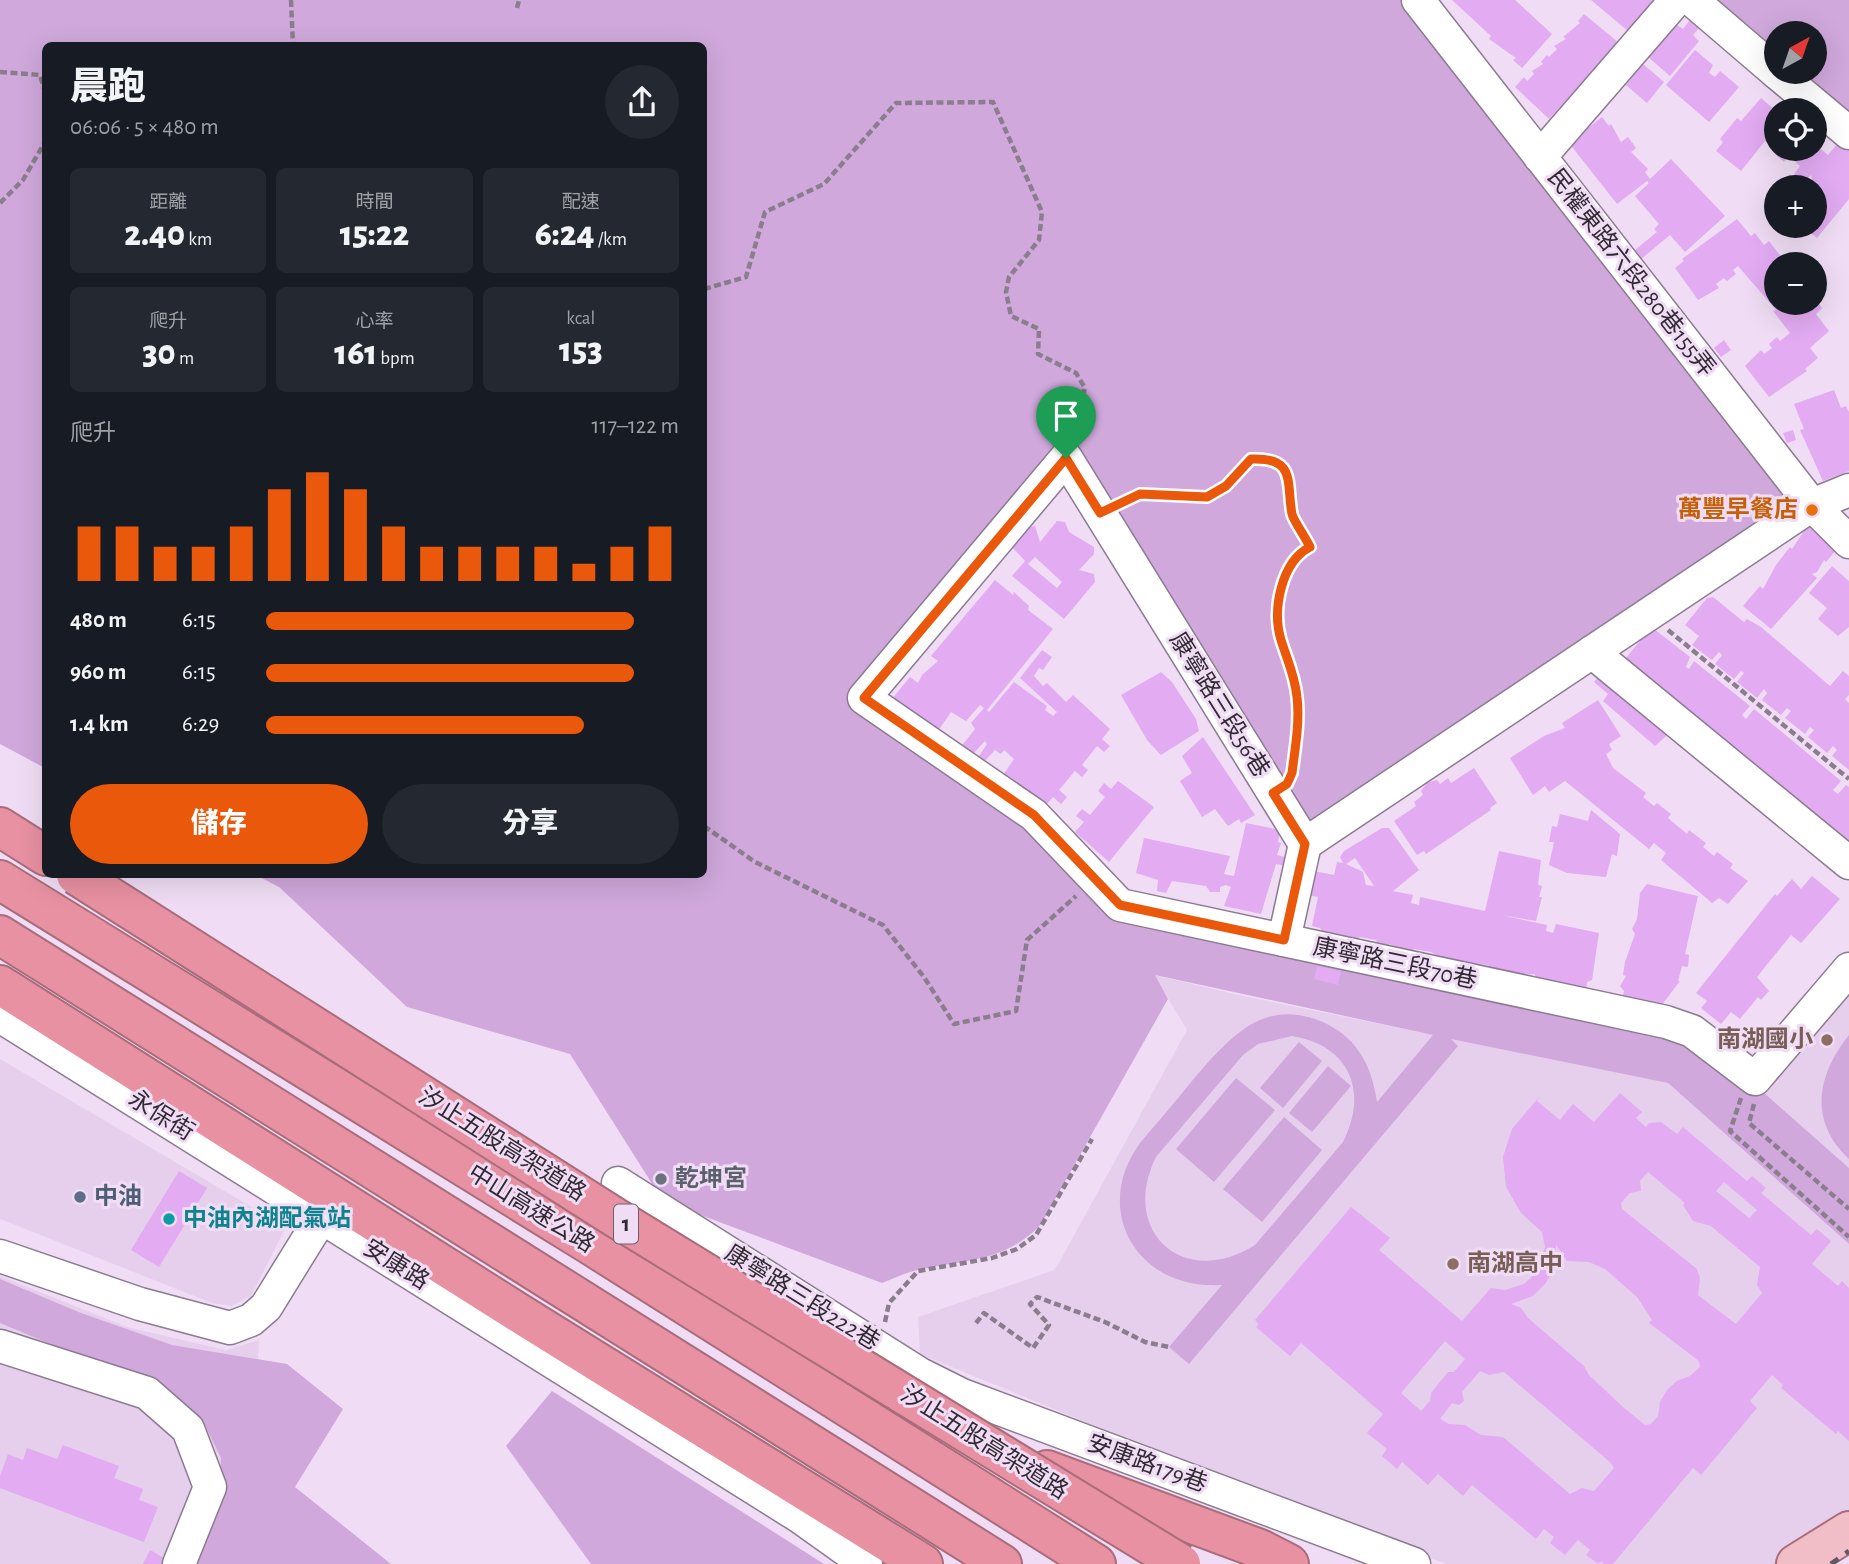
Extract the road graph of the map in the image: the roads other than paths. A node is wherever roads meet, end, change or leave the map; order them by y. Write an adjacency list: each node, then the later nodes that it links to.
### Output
1 (1418, 0): 7 (street, 民權東路六段280巷155弄)
2 (1676, 0): 7 (street)
3 (1692, 0): 4 (street)
4 (1764, 62)
5 (1790, 84): 6 (street)
6 (1849, 133)
7 (1540, 157): 9 (street, 民權東路六段280巷155弄)
8 (1849, 490): 9 (street)
9 (1812, 505): 10 (street, 民權東路六段280巷155弄); 11 (street)
10 (1849, 542)
11 (1592, 652): 14 (street); 16 (street)
12 (864, 698): 14 (street, 康寧路三段56巷); 20 (street, 康寧路三段70巷)
13 (0, 827): 15 (highway)
14 (1305, 844): 20 (street)
15 (42, 853)
16 (1849, 863)
17 (81, 878): 40 (highway, 汐止五股高架道路 / 1, bridge)
18 (0, 880): 27 (highway, 中山高速公路 / 1)
19 (0, 934): 30 (highway)
20 (1284, 940): 21 (street, 康寧路三段70巷)
21 (1849, 969)
22 (0, 985): 36 (highway)
23 (0, 1016): 25 (street, 永保街)
24 (618, 1183): 29 (street, 康寧路三段222巷)
25 (321, 1218): 26 (street); 31 (street, 安康路)
26 (0, 1256)
27 (685, 1306): 39 (highway, 中山高速公路 / 1); 41 (highway)
28 (0, 1346): 33 (street)
29 (886, 1352): 42 (street, 安康路179巷)
30 (811, 1442): 37 (highway); 38 (highway)
31 (800, 1517): 34 (street, 安康路); 35 (street, 安康路)
32 (1849, 1531): 43 (main road)
33 (179, 1564)
34 (842, 1564)
35 (866, 1564)
36 (923, 1564)
37 (934, 1564)
38 (1002, 1564)
39 (1096, 1564)
40 (1181, 1564)
41 (1289, 1564)
42 (1414, 1564)
43 (1796, 1564)

